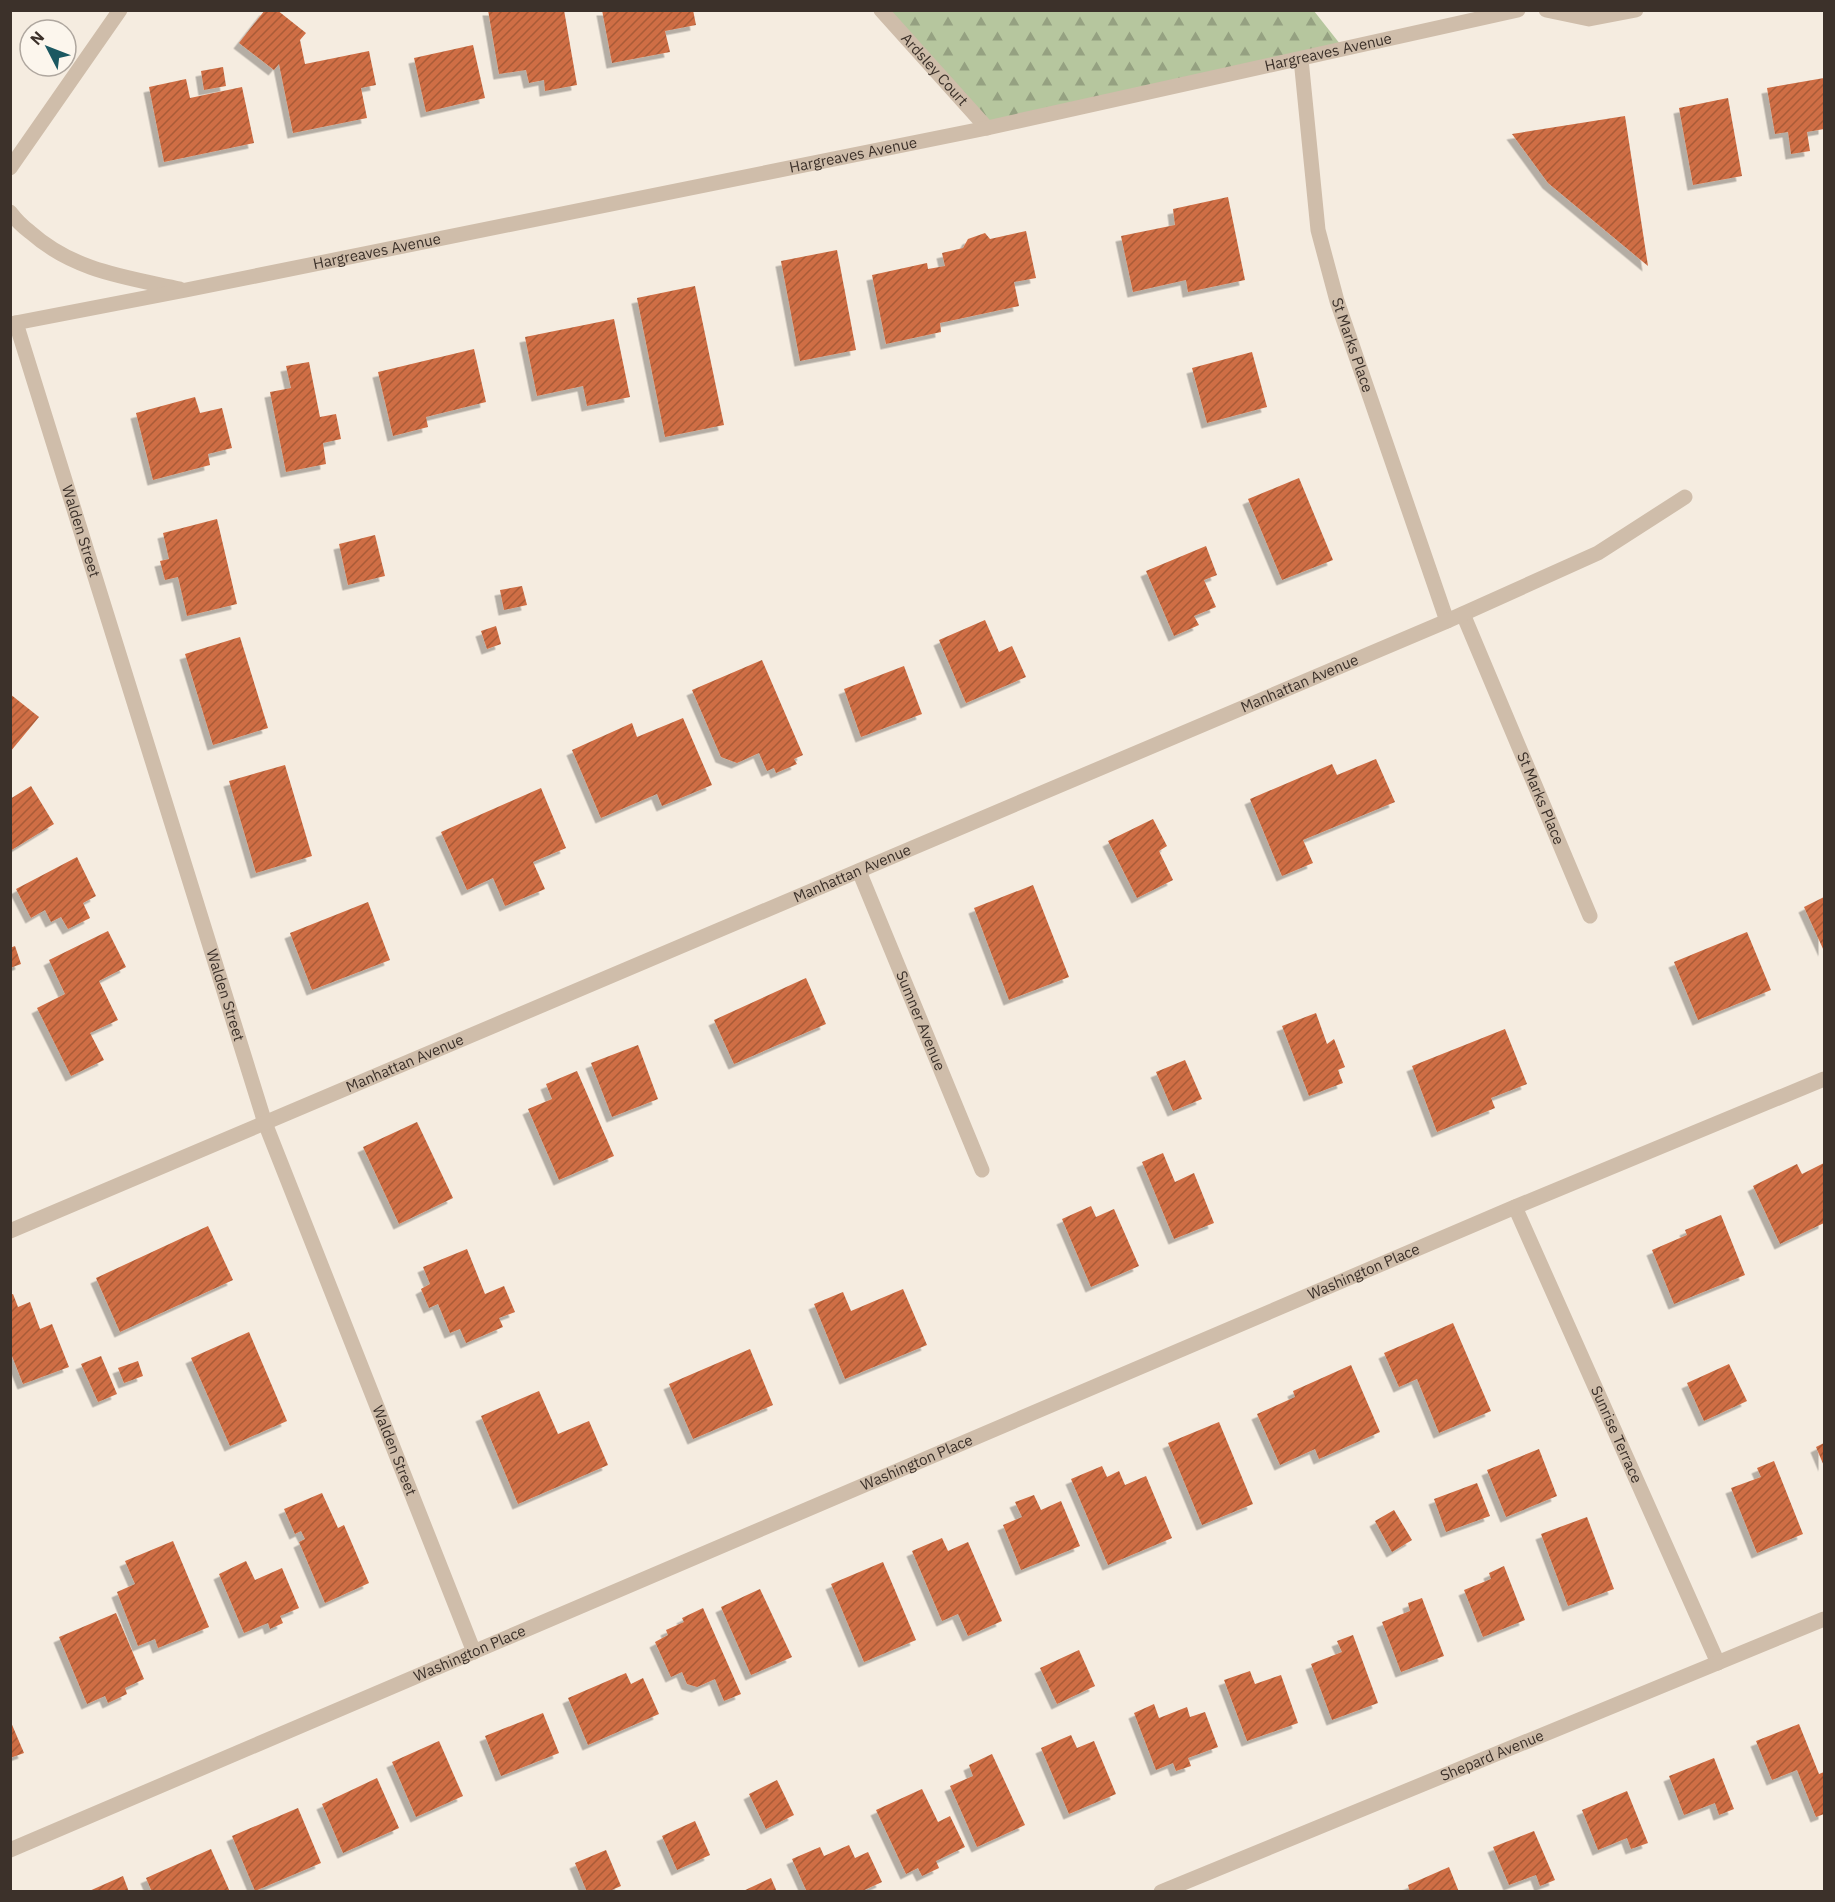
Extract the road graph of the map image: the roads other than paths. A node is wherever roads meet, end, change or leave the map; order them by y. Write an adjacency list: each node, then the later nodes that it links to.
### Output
1 (120, 10): 8 (street)
2 (881, 10): 7 (street, Ardsley Court)
3 (1518, 10): 6 (street, Hargreaves Avenue)
4 (1546, 10): 5 (street)
5 (1636, 10)
6 (1301, 59): 7 (street, Hargreaves Avenue); 14 (street, St Marks Place)
7 (987, 128): 10 (street, Hargreaves Avenue)
8 (10, 168)
9 (10, 212): 10 (street, Hargreaves Avenue)
10 (186, 290): 11 (street, Hargreaves Avenue)
11 (13, 324): 18 (street, Walden Street)
12 (1685, 497): 13 (street, Manhattan Avenue)
13 (1463, 614): 14 (street, Manhattan Avenue); 16 (street, St Marks Place)
14 (1447, 621): 15 (street, Manhattan Avenue)
15 (859, 871): 18 (street, Manhattan Avenue); 19 (street, Sumner Avenue)
16 (1590, 916)
17 (1824, 1079): 20 (street, Washington Place)
18 (265, 1123): 21 (street, Manhattan Avenue); 23 (street, Walden Street)
19 (982, 1170)
20 (1515, 1207): 23 (street, Washington Place); 24 (street, Sunrise Terrace)
21 (10, 1231)
22 (1824, 1619): 24 (street, Shepard Avenue)
23 (474, 1652): 25 (street, Washington Place)
24 (1718, 1663): 26 (street, Shepard Avenue)
25 (10, 1850)
26 (1161, 1892)

